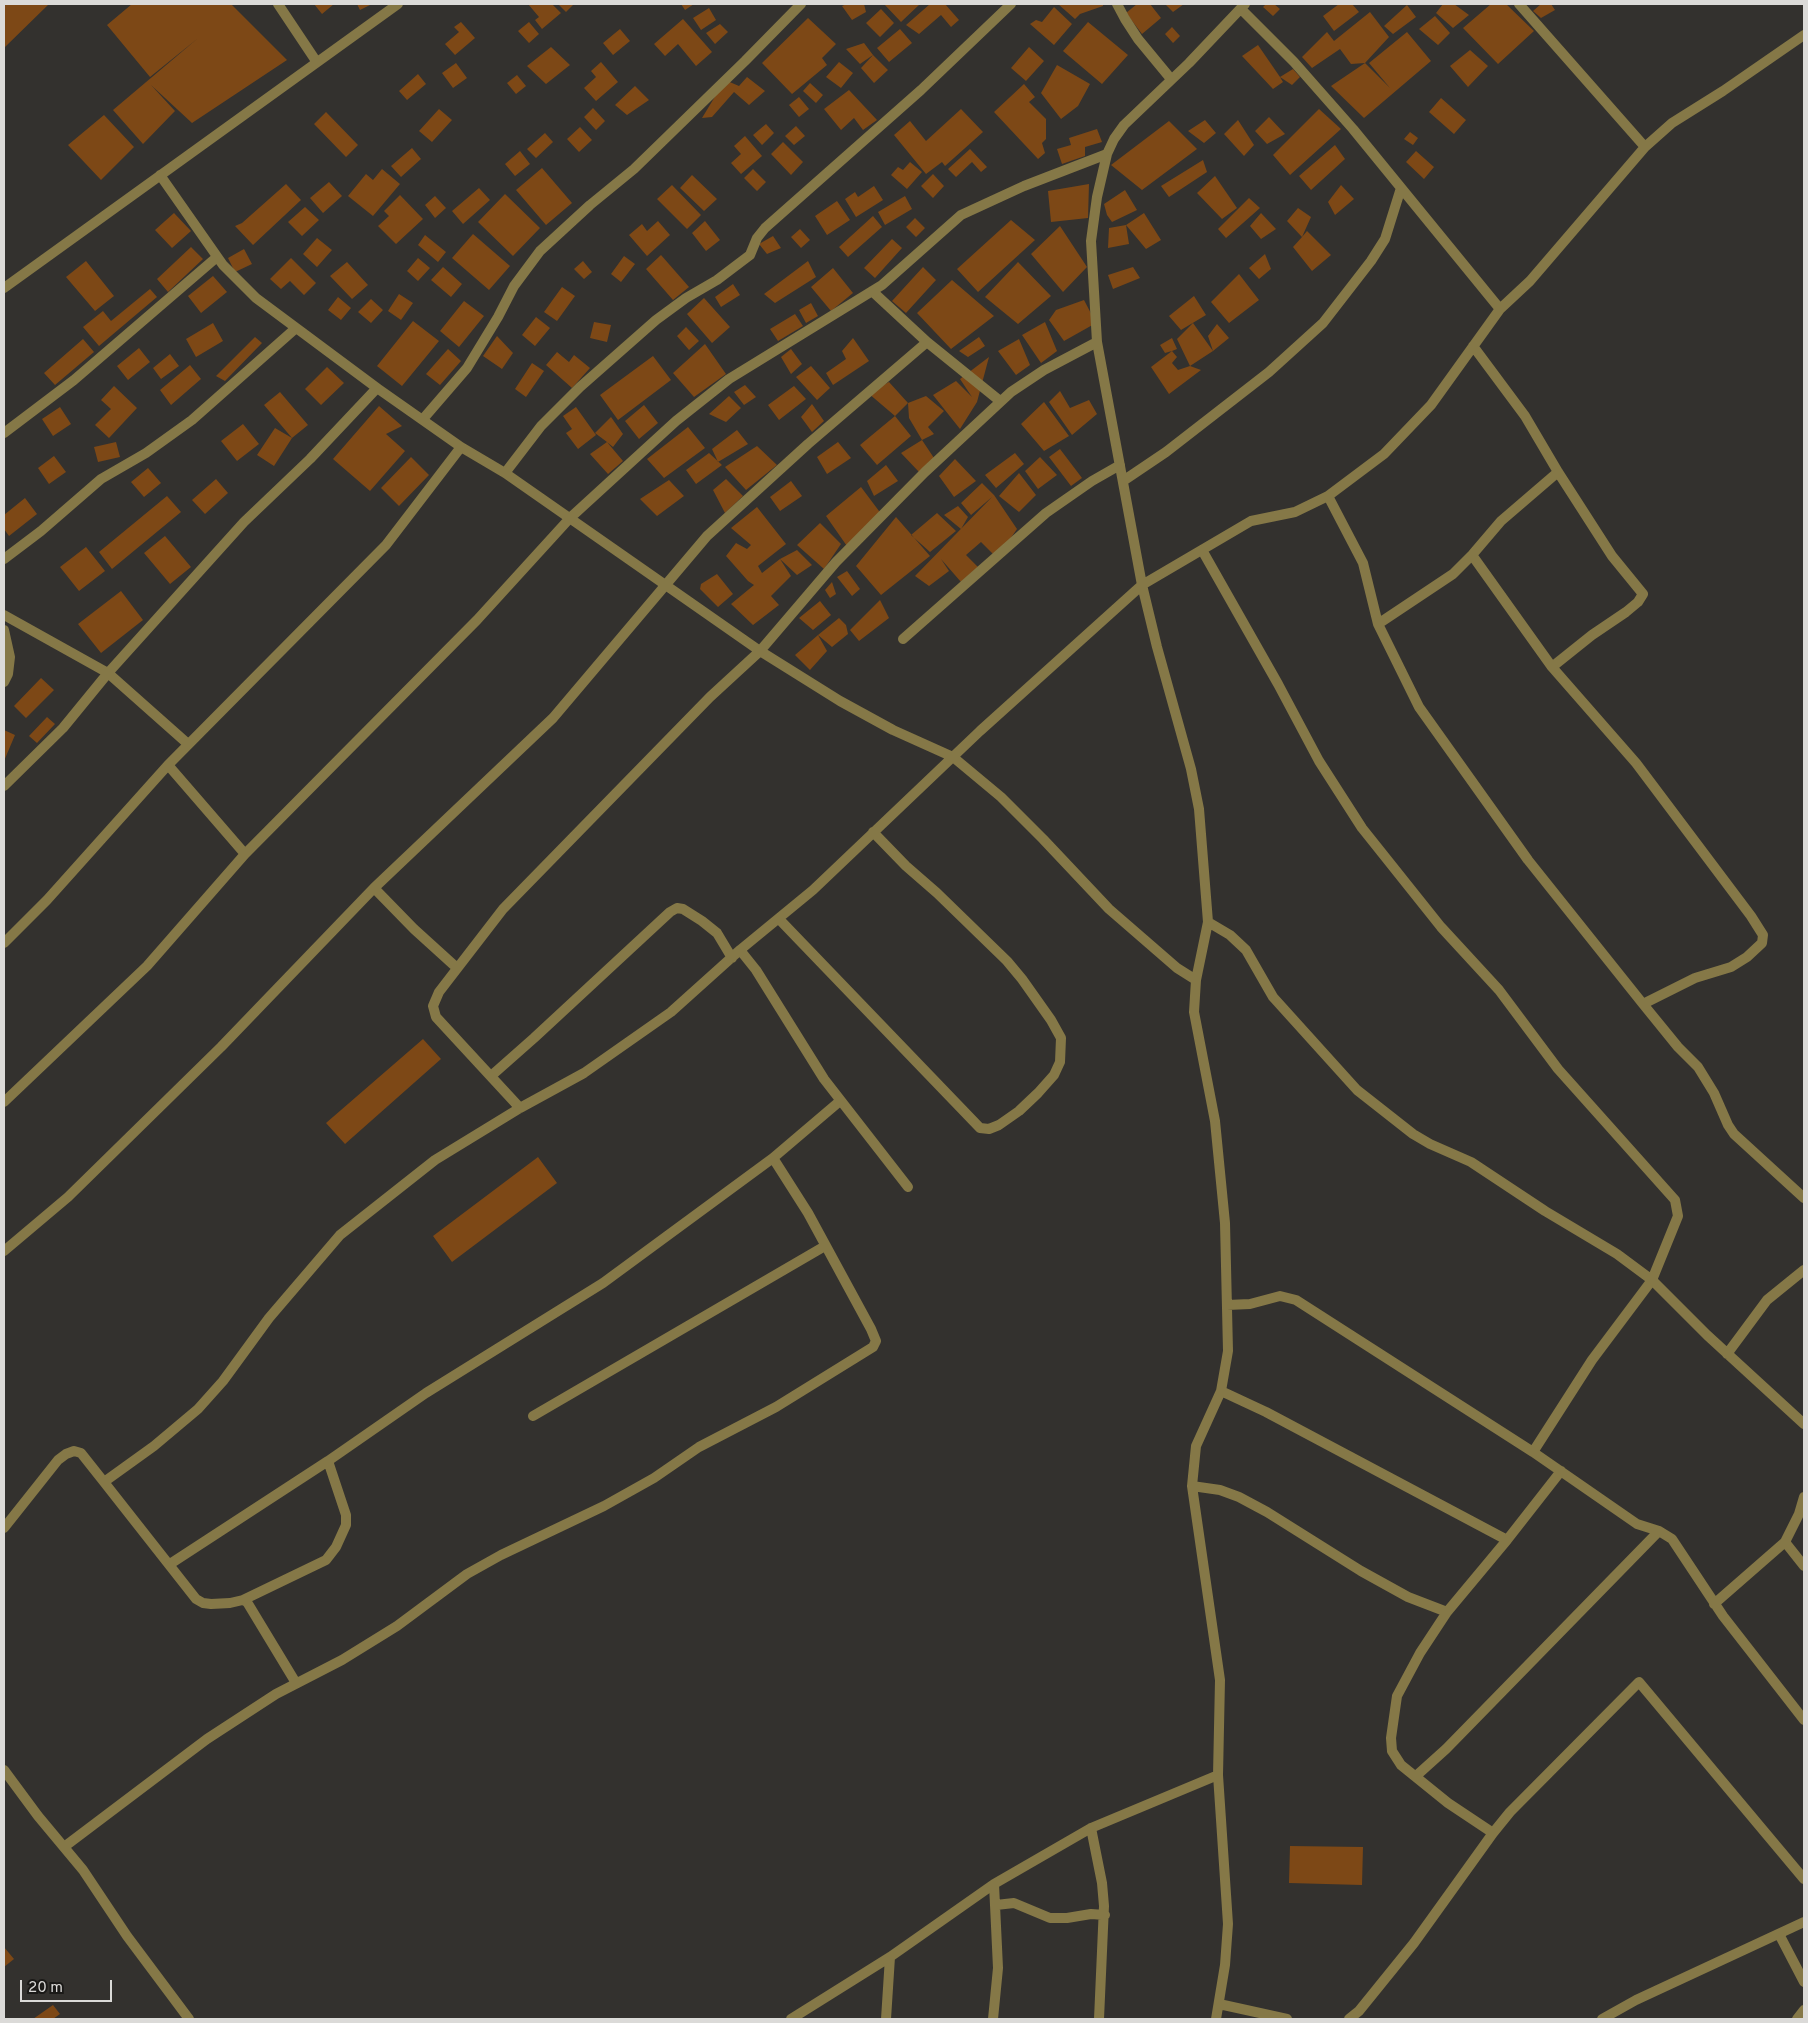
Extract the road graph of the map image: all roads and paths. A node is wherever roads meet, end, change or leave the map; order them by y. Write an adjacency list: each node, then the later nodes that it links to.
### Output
1 (278, 4): 9 (street)
2 (398, 4): 9 (street)
3 (800, 4): 25 (street)
4 (1011, 4): 30 (street)
5 (1118, 4): 10 (street)
6 (1519, 4): 11 (street)
7 (1243, 6): 10 (street); 14 (street)
8 (1804, 35): 11 (street)
9 (316, 61): 13 (street)
10 (1171, 79): 12 (street)
11 (1645, 146): 18 (street)
12 (1107, 154): 17 (street); 21 (street)
13 (160, 175): 15 (street); 16 (street)
14 (1402, 188): 18 (street); 31 (street)
15 (217, 257): 19 (street); 26 (street)
16 (4, 288)
17 (872, 291): 20 (street); 33 (street)
18 (1500, 309): 22 (street)
19 (296, 328): 23 (street); 36 (street)
20 (927, 342): 24 (street); 37 (street)
21 (1097, 342): 24 (street); 28 (street)
22 (1473, 346): 29 (street); 32 (street)
23 (377, 388): 25 (street); 46 (street)
24 (1000, 401): 43 (street)
25 (423, 419): 27 (street)
26 (4, 433)
27 (461, 447): 30 (street); 48 (street)
28 (1120, 465): 31 (street); 42 (street)
29 (1558, 472): 35 (street); 45 (street)
30 (505, 473): 33 (street)
31 (1123, 481): 38 (street)
32 (1328, 496): 34 (street); 40 (street)
33 (570, 518): 37 (street); 53 (street)
34 (1202, 550): 38 (street); 73 (street)
35 (1472, 555): 40 (street); 45 (street)
36 (4, 559)
37 (665, 585): 43 (street); 54 (street)
38 (1142, 585): 49 (street); 56 (street)
39 (4, 614): 46 (street)
40 (1378, 624): 62 (street)
41 (4, 630): 44 (street)
42 (903, 639)
43 (760, 650): 49 (street); 60 (street)
44 (7, 657): 47 (street)
45 (1552, 667): 62 (street)
46 (108, 674): 48 (street); 51 (street)
47 (4, 682)
48 (188, 744): 50 (street)
49 (953, 757): 52 (street); 61 (street)
50 (168, 765): 53 (street); 57 (street)
51 (4, 786)
52 (873, 832): 55 (street); 55 (street)
53 (245, 854): 65 (street)
54 (374, 888): 60 (street); 71 (street)
55 (779, 920): 58 (street)
56 (1208, 922): 61 (street); 73 (street)
57 (4, 943)
58 (740, 950): 59 (street); 64 (street)
59 (732, 958): 63 (street); 66 (street)
60 (457, 968): 63 (street)
61 (1196, 980): 74 (street)
62 (1643, 1004): 69 (street)
63 (491, 1076): 66 (street)
64 (840, 1101): 67 (street); 68 (street)
65 (4, 1102)
66 (520, 1108): 82 (street)
67 (773, 1158): 70 (street); 80 (street)
68 (908, 1187)
69 (1804, 1198)
70 (824, 1246): 77 (street); 94 (street)
71 (4, 1251)
72 (1804, 1270): 75 (street)
73 (1652, 1280): 75 (street); 79 (street)
74 (1228, 1305): 76 (street); 79 (street)
75 (1727, 1354): 78 (street)
76 (1221, 1391): 83 (street); 87 (street)
77 (533, 1416)
78 (1804, 1424)
79 (1533, 1452): 81 (street)
80 (328, 1461): 89 (street); 91 (street)
81 (1561, 1471): 86 (street); 87 (street)
82 (104, 1482): 85 (street); 89 (street)
83 (1192, 1486): 93 (street); 97 (street)
84 (1804, 1497): 88 (street)
85 (4, 1528)
86 (1659, 1531): 92 (street); 98 (street)
87 (1507, 1540): 93 (street)
88 (1784, 1542): 90 (street); 92 (street)
89 (170, 1564): 91 (street)
90 (1804, 1566)
91 (243, 1600): 94 (street)
92 (1714, 1604): 95 (street)
93 (1447, 1612): 98 (street)
94 (296, 1683): 101 (street)
95 (1804, 1720)
96 (4, 1770): 101 (street)
97 (1218, 1775): 99 (street); 110 (street)
98 (1416, 1776): 100 (street)
99 (1091, 1828): 103 (street); 105 (street)
100 (1493, 1833): 102 (street); 119 (street)
101 (64, 1847): 112 (street)
102 (1804, 1879)
103 (994, 1884): 104 (street); 108 (street)
104 (996, 1905): 105 (street); 115 (street)
105 (1105, 1915): 116 (street)
106 (1804, 1922): 107 (street)
107 (1779, 1934): 109 (street); 120 (street)
108 (890, 1957): 113 (street); 114 (street)
109 (1804, 1982)
110 (1219, 2004): 117 (street); 118 (street)
111 (1804, 2010): 121 (street)
112 (189, 2019)
113 (790, 2019)
114 (886, 2019)
115 (992, 2019)
116 (1099, 2019)
117 (1216, 2019)
118 (1287, 2019)
119 (1349, 2019)
120 (1602, 2019)
121 (1798, 2019)

